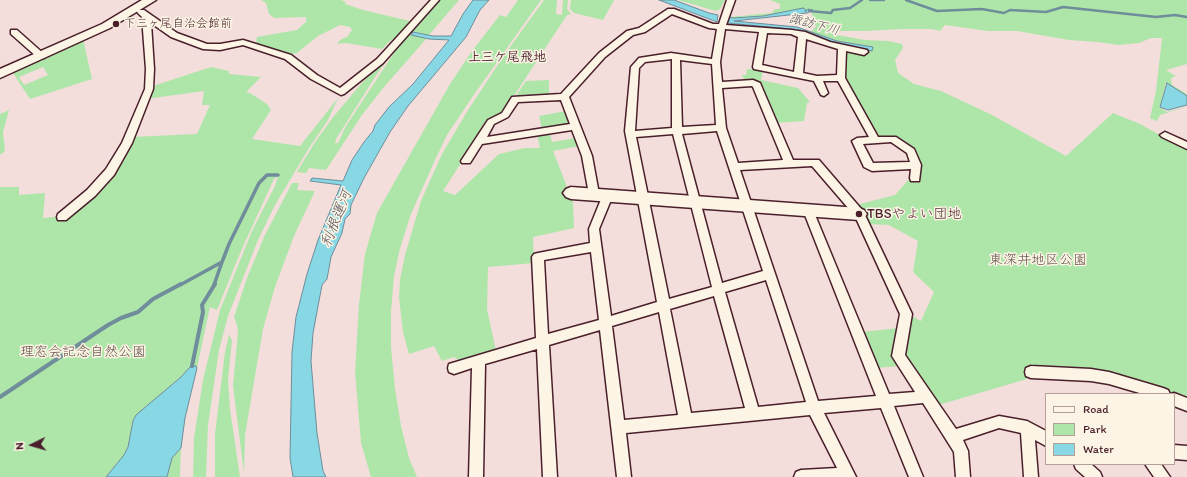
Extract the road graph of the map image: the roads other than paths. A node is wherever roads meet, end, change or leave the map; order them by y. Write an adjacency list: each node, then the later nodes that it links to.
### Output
1 (150, 0): 4 (street)
2 (435, 0): 5 (street)
3 (731, 0): 6 (street)
4 (136, 8): 5 (street); 12 (street)
5 (146, 16): 42 (street)
6 (722, 26): 7 (street); 14 (street); 21 (street)
7 (763, 30): 9 (street); 16 (street)
8 (14, 32): 12 (street)
9 (802, 34): 10 (street); 16 (street)
10 (842, 47): 11 (street); 17 (street)
11 (864, 52)
12 (41, 56): 15 (street)
13 (676, 56): 14 (street); 24 (street); 25 (street)
14 (716, 62): 19 (street)
15 (0, 74)
16 (798, 75): 18 (street)
17 (842, 78): 18 (street); 27 (street)
18 (817, 79): 20 (street)
19 (718, 85): 23 (street); 31 (street)
20 (824, 93)
21 (564, 98): 22 (street); 28 (street)
22 (576, 126): 28 (street); 36 (street)
23 (721, 128): 24 (street); 33 (street)
24 (677, 131): 25 (street); 38 (street)
25 (631, 134): 37 (street)
26 (1165, 135): 29 (street)
27 (875, 140): 32 (street); 32 (street)
28 (479, 141): 30 (street)
29 (1187, 146)
30 (466, 161)
31 (789, 163): 33 (street); 41 (street)
32 (916, 166): 34 (street)
33 (734, 167): 39 (street)
34 (915, 178)
35 (571, 193): 36 (street)
36 (601, 195): 37 (street); 43 (street)
37 (642, 197): 38 (street); 46 (street)
38 (696, 201): 39 (street); 45 (street)
39 (747, 205): 40 (street); 44 (street)
40 (808, 210): 41 (street); 55 (street)
41 (859, 214): 53 (street)
42 (62, 217)
43 (595, 247): 47 (street); 48 (street)
44 (770, 274): 45 (street); 57 (street)
45 (718, 289): 46 (street); 58 (street)
46 (664, 306): 47 (street); 59 (street)
47 (604, 324): 48 (street); 60 (street)
48 (543, 342): 49 (street); 70 (street)
49 (478, 362): 50 (street); 69 (street)
50 (454, 368)
51 (1031, 372): 52 (street)
52 (1160, 393)
53 (926, 397): 55 (street); 62 (street)
54 (1175, 399): 56 (street)
55 (885, 402): 57 (street); 73 (street)
56 (1187, 405)
57 (814, 408): 58 (street); 68 (street)
58 (754, 414): 59 (street)
59 (686, 420): 60 (street)
60 (618, 427): 71 (street)
61 (1027, 428): 62 (street); 63 (street); 75 (street)
62 (953, 437): 74 (street)
63 (1045, 438)
64 (1175, 452): 65 (street)
65 (1187, 453)
66 (1082, 465): 76 (street)
67 (1153, 465): 77 (street)
68 (848, 475): 72 (street)
69 (476, 477)
70 (550, 477)
71 (624, 477)
72 (801, 477)
73 (916, 477)
74 (963, 477)
75 (1031, 477)
76 (1095, 477)
77 (1163, 477)

